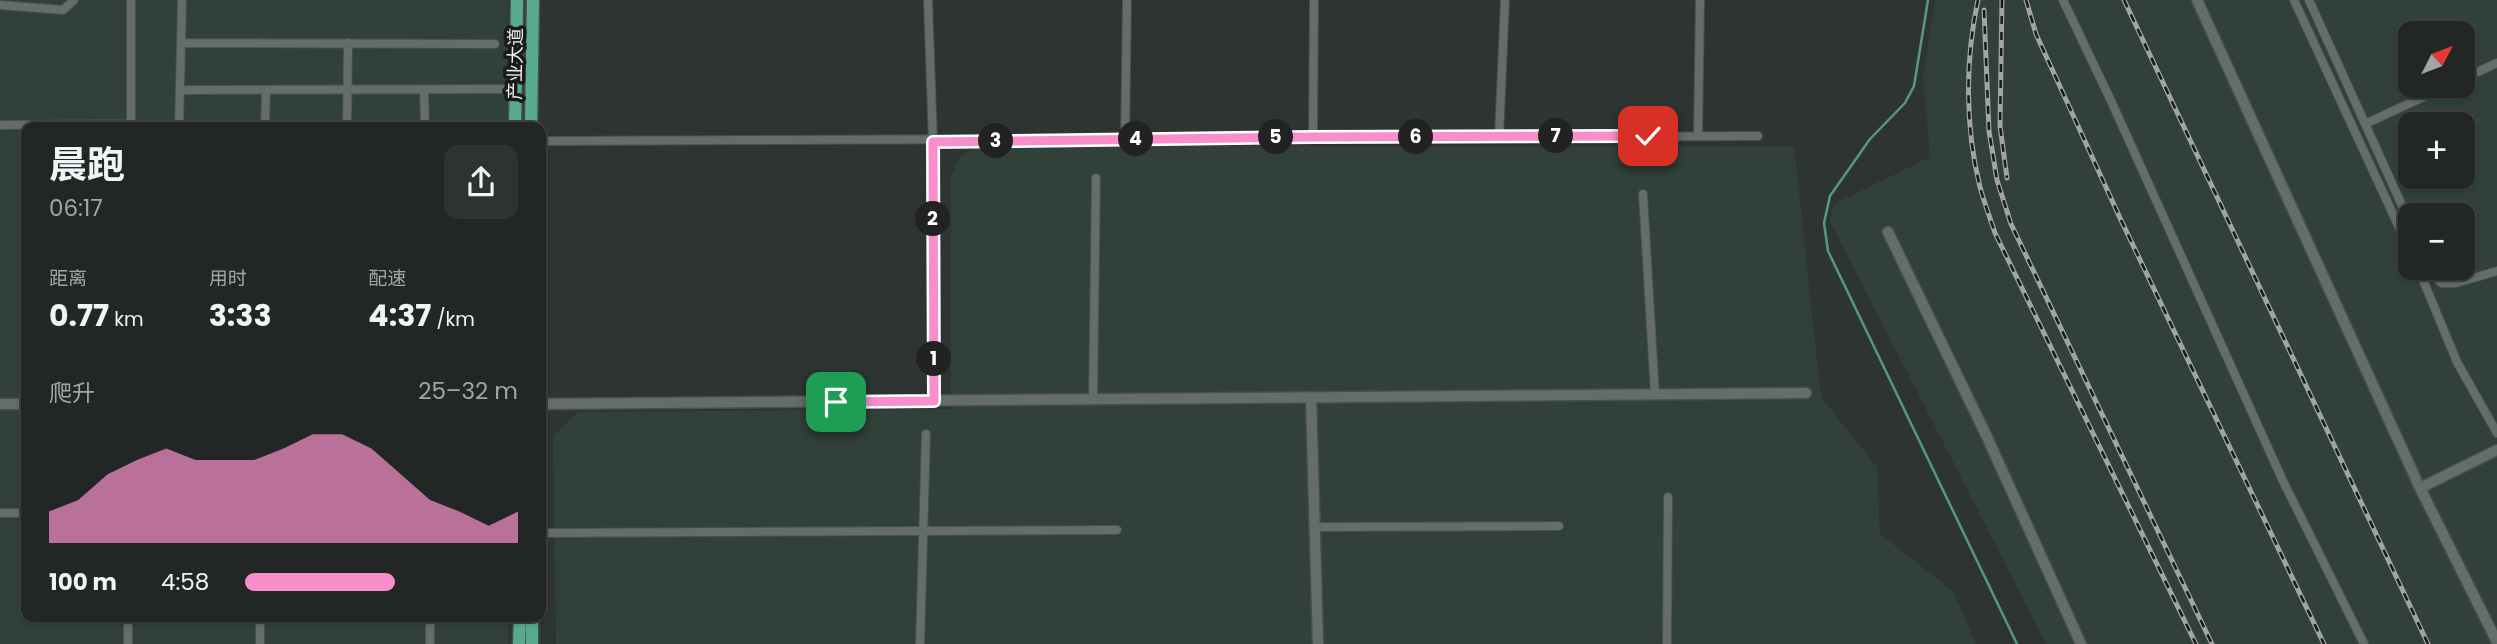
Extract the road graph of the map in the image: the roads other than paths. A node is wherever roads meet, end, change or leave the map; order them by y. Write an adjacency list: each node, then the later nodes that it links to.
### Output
1 (74, 0): 15 (street)
2 (131, 0): 27 (street)
3 (182, 0): 16 (street)
4 (517, 0): 21 (main road, 产业大道)
5 (533, 0): 33 (main road, 产业大道)
6 (928, 0): 43 (street)
7 (1127, 0): 41 (street)
8 (1314, 0): 40 (street)
9 (1505, 0): 37 (street)
10 (1700, 0): 38 (street)
11 (2063, 0): 89 (street)
12 (2197, 0): 65 (street)
13 (2294, 0): 47 (street)
14 (2309, 0): 34 (street)
15 (0, 5)
16 (181, 43): 17 (street); 22 (street)
17 (348, 43): 18 (street); 24 (street)
18 (495, 44)
19 (2497, 63): 20 (street)
20 (2475, 73)
21 (516, 89): 25 (street); 32 (main road, 产业大道)
22 (180, 90): 23 (street); 28 (street)
23 (266, 90): 24 (street); 29 (street)
24 (348, 90): 25 (street); 30 (street)
25 (424, 90): 31 (street)
26 (2421, 98): 34 (street)
27 (131, 122)
28 (179, 122)
29 (265, 122)
30 (347, 122)
31 (425, 122)
32 (515, 122)
33 (531, 122)
34 (2365, 124): 46 (street)
35 (0, 125): 36 (street)
36 (21, 125)
37 (1499, 136): 38 (street); 40 (street)
38 (1698, 136): 39 (street)
39 (1758, 136)
40 (1313, 137): 41 (street)
41 (1125, 139): 43 (street)
42 (546, 141): 43 (street)
43 (933, 142): 58 (street)
44 (1096, 178): 57 (street)
45 (1643, 194): 55 (street)
46 (2401, 203)
47 (2398, 225)
48 (1888, 232): 88 (street)
49 (2497, 271): 50 (street)
50 (2475, 277)
51 (2423, 280): 62 (street)
52 (2439, 280): 53 (street)
53 (2466, 280)
54 (1806, 393): 55 (street)
55 (1655, 395): 56 (street)
56 (1311, 397): 57 (street); 70 (street)
57 (1093, 399): 58 (street)
58 (934, 401): 61 (street)
59 (0, 404): 60 (street)
60 (21, 404)
61 (546, 404)
62 (2497, 433)
63 (926, 434): 72 (street)
64 (2497, 450): 65 (street)
65 (2420, 488): 79 (street)
66 (1668, 497): 87 (street)
67 (0, 513): 68 (street)
68 (21, 513)
69 (1559, 526): 70 (street)
70 (1314, 527): 86 (street)
71 (1116, 530): 72 (street)
72 (923, 531): 73 (street); 85 (street)
73 (546, 533)
74 (128, 622): 80 (street)
75 (260, 622): 81 (street)
76 (430, 622): 82 (street)
77 (520, 622): 83 (main road)
78 (532, 622): 84 (main road)
79 (2497, 642)
80 (128, 644)
81 (260, 644)
82 (430, 644)
83 (519, 644)
84 (532, 644)
85 (920, 644)
86 (1318, 644)
87 (1667, 644)
88 (2081, 644)
89 (2364, 644)

